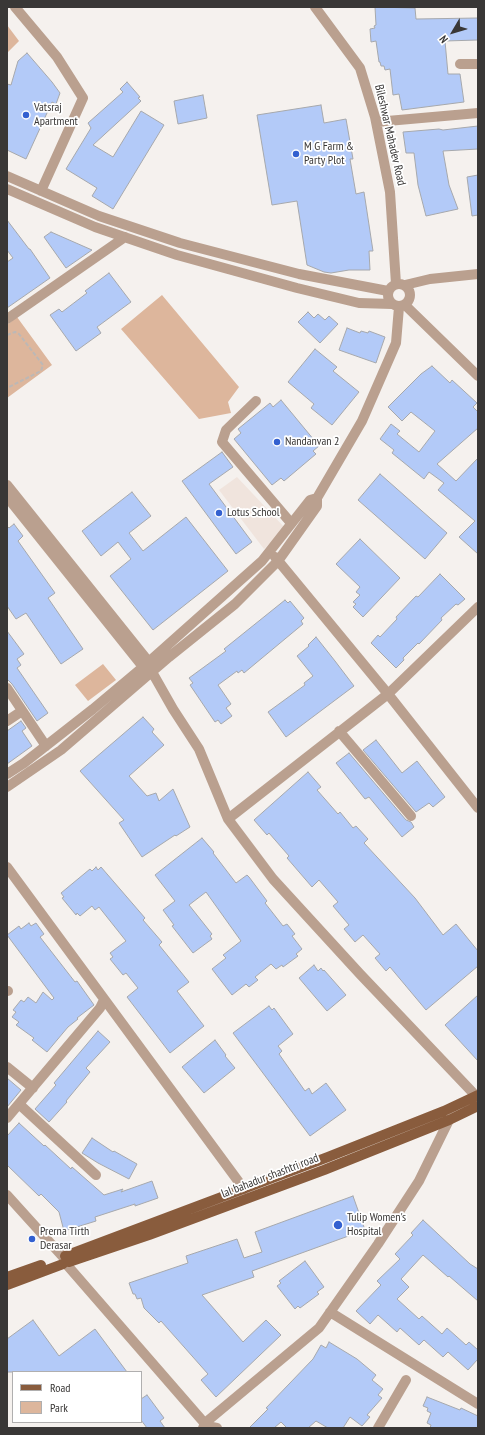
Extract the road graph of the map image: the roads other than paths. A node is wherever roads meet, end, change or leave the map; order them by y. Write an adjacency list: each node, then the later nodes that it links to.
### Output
1 (15, 7): 9 (street)
2 (315, 7): 6 (street, Bileshwar Mahadev Road)
3 (460, 64): 4 (street)
4 (478, 64)
5 (478, 113): 6 (street)
6 (376, 122): 12 (street, Bileshwar Mahadev Road)
7 (7, 176): 9 (street)
8 (7, 189): 10 (street)
9 (41, 191): 12 (street)
10 (125, 237): 13 (street); 14 (street)
11 (478, 274): 12 (street)
12 (396, 287): 13 (street); 13 (street)
13 (399, 305): 15 (street); 19 (street)
14 (7, 319)
15 (478, 376)
16 (256, 402): 20 (street)
17 (7, 485): 24 (street)
18 (7, 497): 24 (street)
19 (317, 498): 20 (street); 22 (street)
20 (291, 523): 21 (street)
21 (270, 551): 22 (street); 24 (street)
22 (278, 561): 24 (street); 26 (street)
23 (478, 607): 26 (street)
24 (149, 669): 30 (street); 32 (street); 35 (street)
25 (7, 688): 27 (street)
26 (388, 694): 29 (street); 33 (street)
27 (22, 711): 28 (street); 30 (street)
28 (7, 721)
29 (339, 731): 34 (street); 35 (street)
30 (46, 746): 31 (street)
31 (7, 774)
32 (7, 787)
33 (478, 808)
34 (411, 816)
35 (228, 818): 40 (street)
36 (7, 867): 37 (street)
37 (104, 1000): 39 (street); 45 (street)
38 (7, 1067): 39 (street)
39 (33, 1088): 41 (street)
40 (478, 1099): 43 (main road, lal bahadur shashtri road); 45 (main road)
41 (19, 1104): 42 (street); 44 (street)
42 (7, 1118)
43 (449, 1120): 47 (main road, lal bahadur shashtri road); 50 (street)
44 (96, 1175)
45 (244, 1189): 47 (main road)
46 (7, 1195): 47 (street)
47 (64, 1261): 48 (main road); 49 (main road, lal bahadur shashtri road); 53 (street)
48 (7, 1277)
49 (7, 1285)
50 (330, 1312): 52 (street); 53 (street)
51 (406, 1380): 54 (street)
52 (478, 1404)
53 (208, 1427)
54 (378, 1428)

